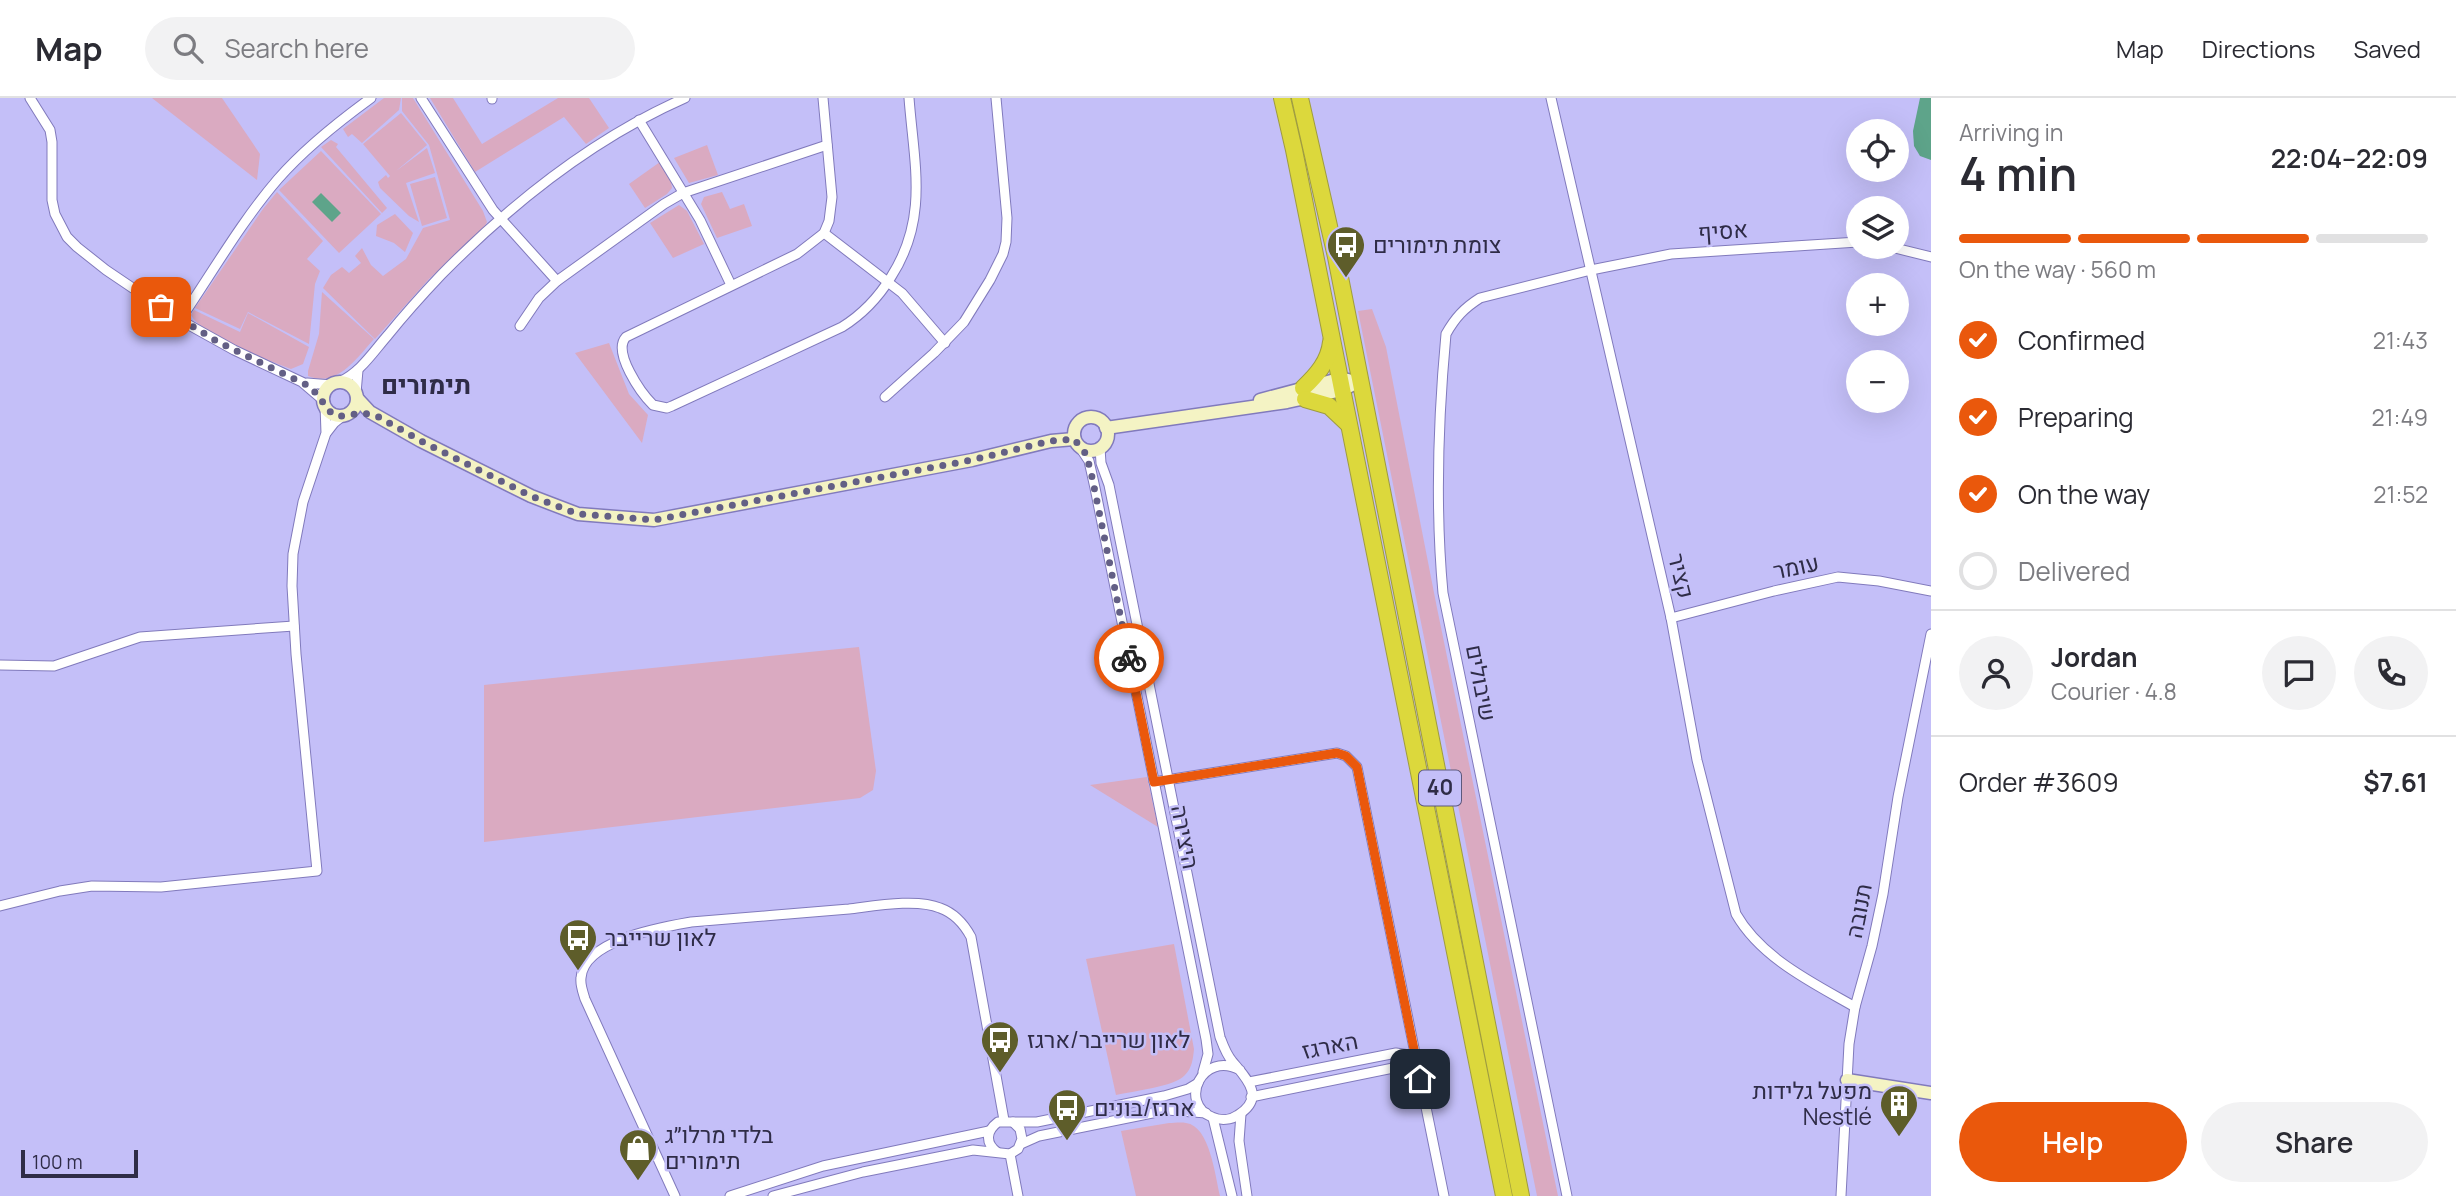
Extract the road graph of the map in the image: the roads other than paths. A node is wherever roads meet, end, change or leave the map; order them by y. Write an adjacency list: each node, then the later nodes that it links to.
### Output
1 (30, 98): 23 (street)
2 (371, 98): 23 (street)
3 (421, 98): 14 (street)
4 (685, 98): 11 (street)
5 (822, 98): 12 (street)
6 (909, 98): 21 (street)
7 (996, 98): 26 (street)
8 (1282, 98): 25 (highway, 40)
9 (1300, 98): 28 (highway, 40)
10 (1550, 98): 19 (street, קציר)
11 (639, 120): 13 (street); 14 (street)
12 (827, 145): 13 (street); 15 (street)
13 (683, 193): 20 (street); 22 (street)
14 (500, 220): 20 (street); 27 (street)
15 (824, 233): 21 (street); 22 (street)
16 (1846, 243): 19 (street, אסיף)
17 (1909, 252): 18 (street)
18 (1931, 257)
19 (1591, 270): 44 (street, קציר); 75 (street, שיבולים)
20 (556, 281): 24 (street)
21 (888, 282): 22 (street); 26 (street)
22 (732, 285)
23 (180, 320): 29 (street)
24 (520, 326)
25 (1332, 339): 31 (highway, 40); 32 (highway)
26 (946, 343): 34 (street)
27 (359, 369): 30 (street); 33 (street)
28 (1360, 381): 31 (street); 74 (highway, 40)
29 (302, 382): 30 (street); 35 (street)
30 (335, 383): 33 (street); 35 (street)
31 (1341, 385): 32 (street); 39 (highway, 40)
32 (1304, 394): 38 (street); 39 (highway)
33 (356, 395): 36 (street); 37 (street)
34 (886, 397)
35 (324, 403): 36 (street); 40 (street)
36 (347, 414): 37 (street); 40 (street)
37 (377, 416): 41 (street)
38 (1106, 428): 41 (street); 42 (street)
39 (1349, 429): 73 (highway, 40)
40 (326, 433): 45 (street)
41 (1076, 438): 42 (street); 49 (street, היצירה)
42 (1100, 448): 48 (street, היצירה)
43 (1931, 591): 44 (street, עומר)
44 (1671, 618): 51 (street, קציר)
45 (294, 626): 47 (street); 50 (street)
46 (1931, 634): 51 (street, תנובה)
47 (0, 665)
48 (1168, 779): 49 (street); 52 (street); 53 (street, היצירה)
49 (1154, 782): 54 (street, היצירה)
50 (0, 906)
51 (1855, 1007): 55 (street, תנובה)
52 (1416, 1056): 56 (street, הארגז); 58 (street, הארגז); 72 (street)
53 (1240, 1070): 54 (street); 56 (street)
54 (1200, 1078): 60 (street); 61 (street)
55 (1847, 1080): 57 (street); 76 (street, תנובה)
56 (1249, 1082): 58 (street)
57 (1931, 1094)
58 (1251, 1097): 59 (street)
59 (1241, 1114): 60 (street); 71 (street)
60 (1209, 1115): 63 (street); 70 (street)
61 (1008, 1121): 62 (street); 63 (street); 66 (street)
62 (989, 1131): 64 (street); 67 (street)
63 (1021, 1144): 65 (street)
64 (998, 1153): 65 (street); 68 (street)
65 (1010, 1154): 69 (street)
66 (675, 1196)
67 (730, 1196)
68 (774, 1196)
69 (1018, 1196)
70 (1232, 1196)
71 (1247, 1196)
72 (1444, 1196)
73 (1504, 1196)
74 (1521, 1196)
75 (1567, 1196)
76 (1841, 1196)

